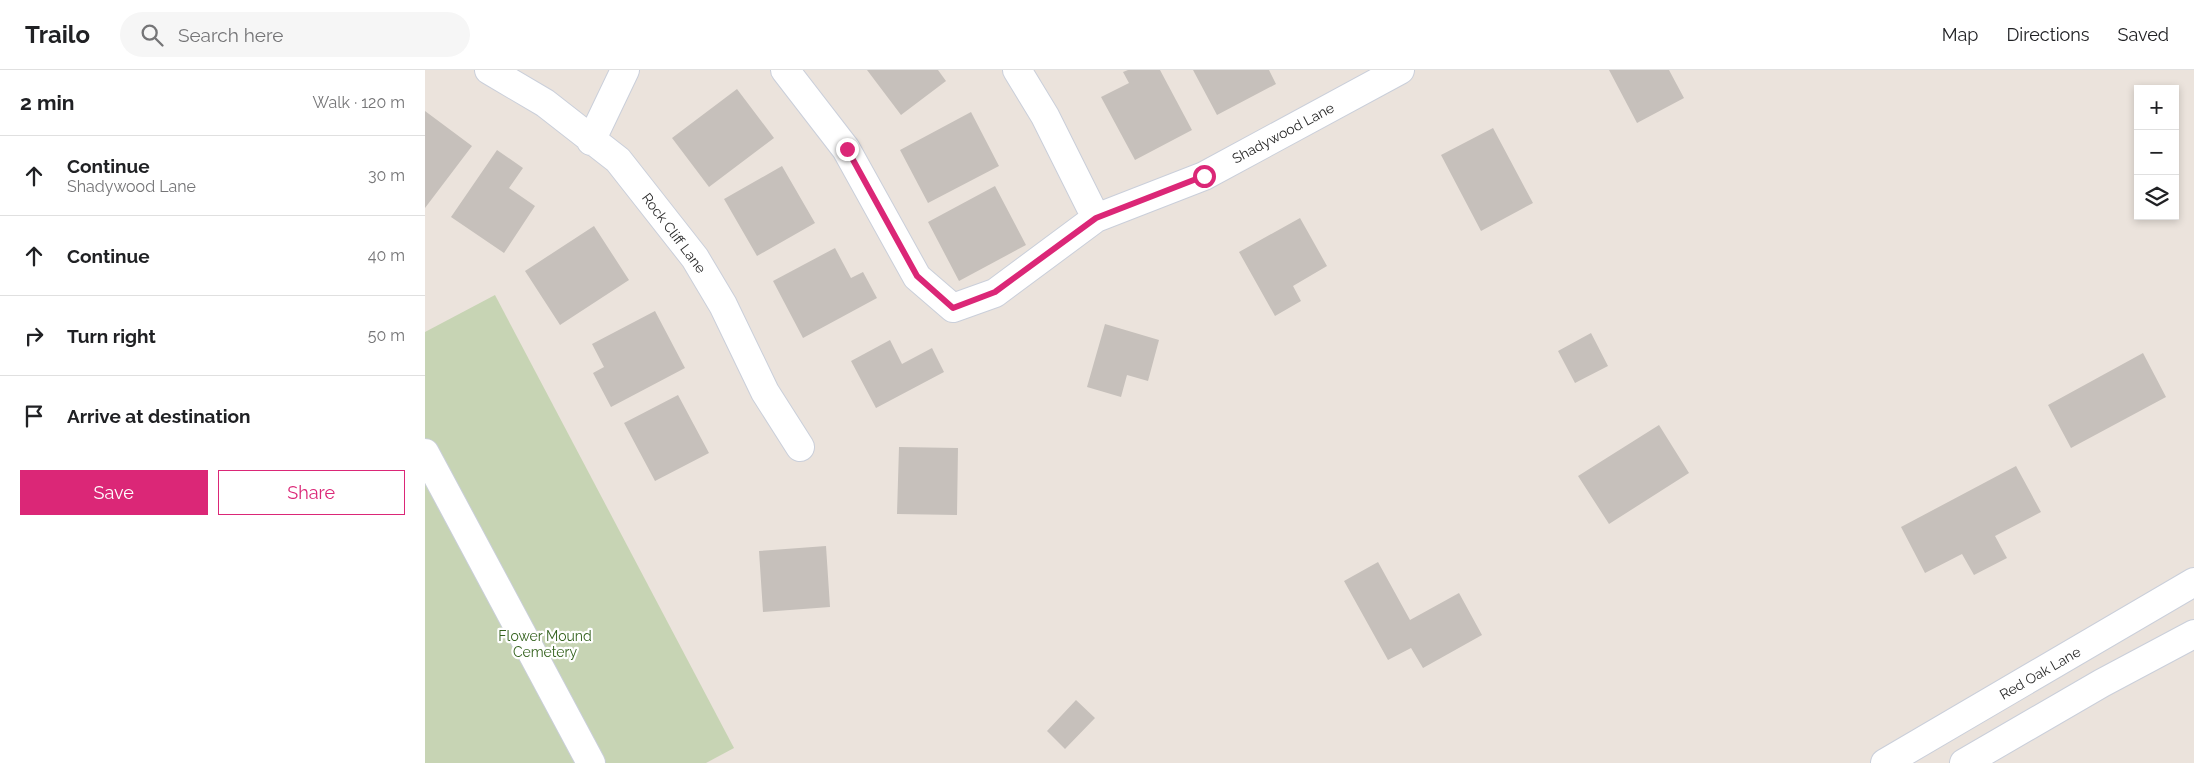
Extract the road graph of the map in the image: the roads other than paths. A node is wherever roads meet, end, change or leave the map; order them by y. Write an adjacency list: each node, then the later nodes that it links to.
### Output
1 (489, 70): 6 (street, Rock Cliff Lane)
2 (625, 70): 6 (street)
3 (785, 70): 7 (street, Shadywood Lane)
4 (1017, 70): 7 (street)
5 (1401, 70): 7 (street, Shadywood Lane)
6 (591, 141): 8 (street, Rock Cliff Lane)
7 (1096, 218)
8 (800, 447)
9 (425, 453): 12 (street)
10 (2194, 582): 13 (street, Red Oak Lane)
11 (2194, 634): 14 (street)
12 (591, 763)
13 (1885, 763)
14 (1964, 763)

